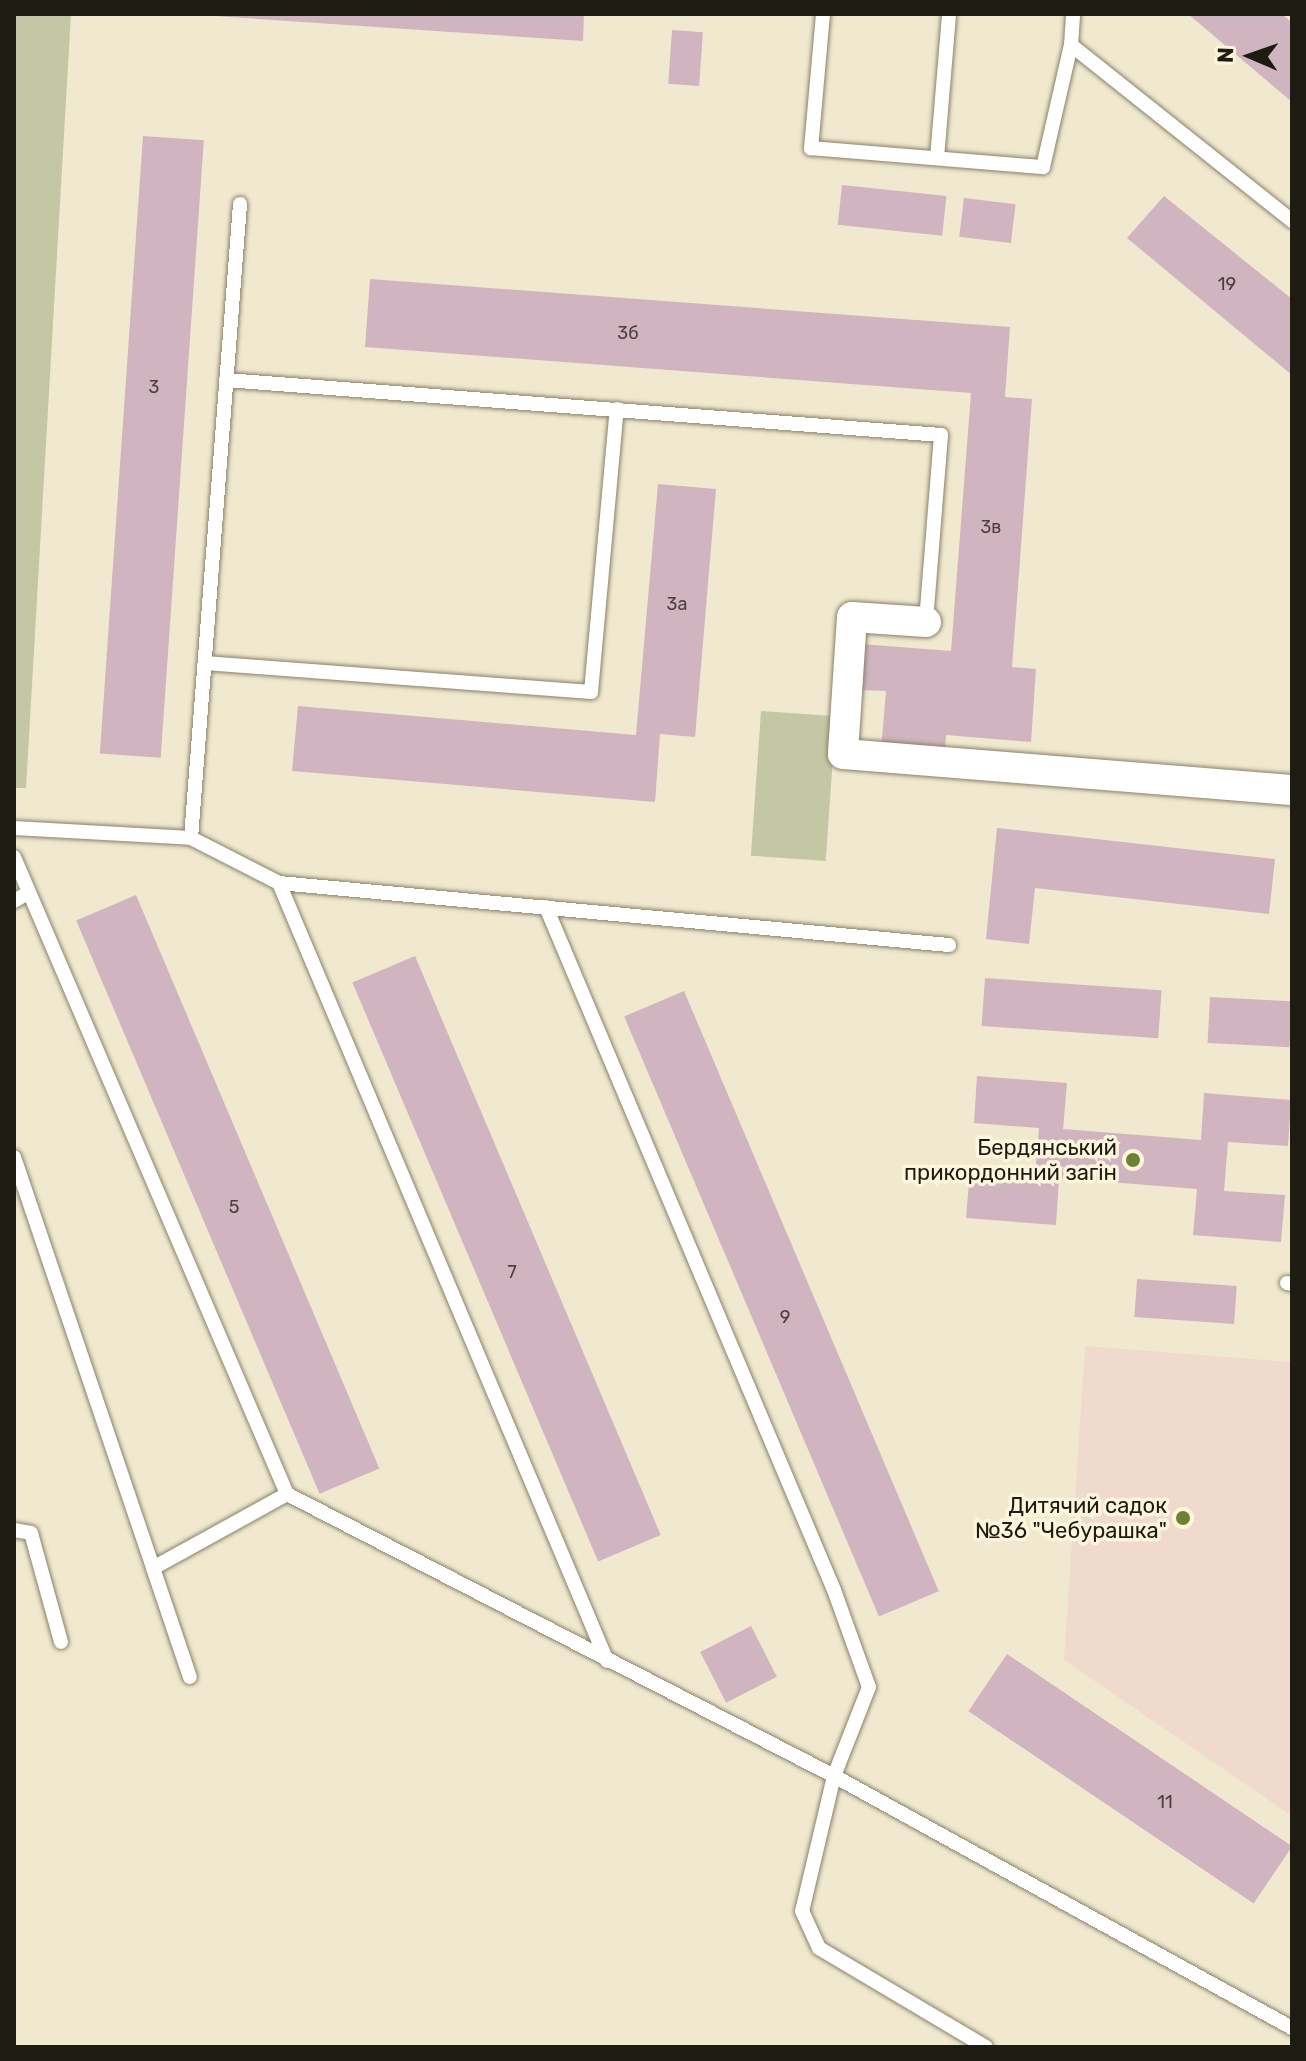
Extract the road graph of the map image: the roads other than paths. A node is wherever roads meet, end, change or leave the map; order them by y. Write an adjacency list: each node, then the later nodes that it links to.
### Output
1 (823, 14): 5 (lane)
2 (949, 14): 5 (lane)
3 (1073, 14): 4 (lane)
4 (1071, 45): 5 (lane); 7 (lane)
5 (937, 158)
6 (240, 204): 8 (lane)
7 (1292, 221)
8 (226, 380): 9 (lane); 11 (lane)
9 (617, 409): 10 (lane); 11 (lane)
10 (926, 622): 12 (street)
11 (205, 663): 14 (lane)
12 (1292, 790)
13 (14, 828): 14 (lane)
14 (191, 838): 16 (lane)
15 (14, 857): 17 (lane)
16 (279, 883): 19 (lane); 26 (lane)
17 (28, 893): 18 (lane); 22 (lane)
18 (14, 901)
19 (546, 907): 20 (lane); 28 (lane)
20 (949, 945)
21 (14, 1157): 24 (lane)
22 (287, 1494): 24 (lane); 26 (lane)
23 (14, 1530): 25 (lane)
24 (153, 1568): 27 (lane)
25 (61, 1642)
26 (607, 1661): 28 (lane)
27 (190, 1677)
28 (834, 1776): 29 (lane); 30 (lane)
29 (1292, 2028)
30 (986, 2047)

